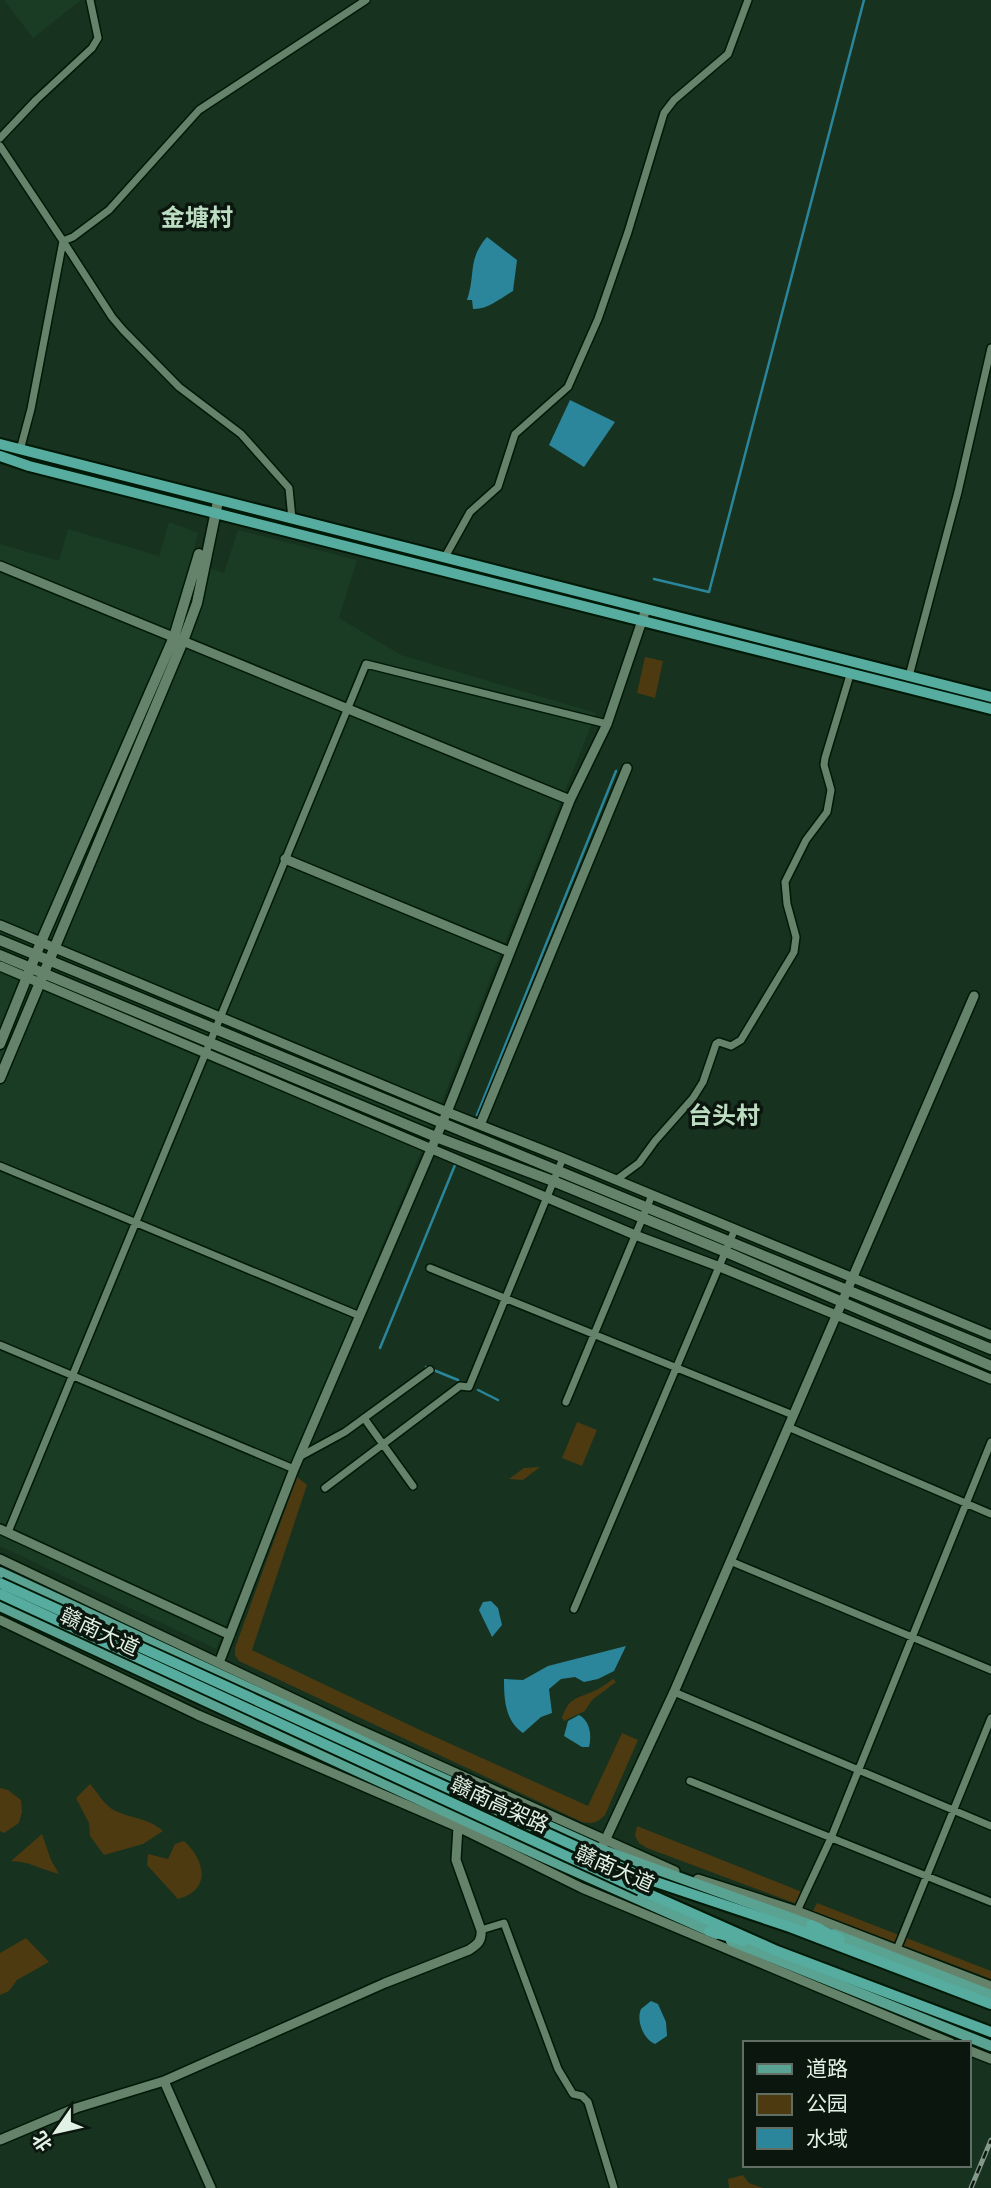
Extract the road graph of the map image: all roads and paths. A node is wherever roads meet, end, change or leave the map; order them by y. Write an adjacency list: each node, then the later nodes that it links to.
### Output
1 (90, 0): 4 (street)
2 (366, 0): 6 (street)
3 (748, 0): 14 (street)
4 (0, 138)
5 (0, 146): 6 (street)
6 (63, 241): 9 (street); 13 (street)
7 (991, 348): 20 (street)
8 (0, 444): 9 (highway)
9 (20, 450): 11 (highway)
10 (0, 456): 12 (highway)
11 (216, 500): 12 (main road); 13 (highway)
12 (213, 512): 17 (highway); 18 (main road)
13 (292, 519): 14 (highway)
14 (445, 557): 16 (highway)
15 (0, 566): 18 (street)
16 (646, 609): 17 (street); 20 (highway)
17 (642, 621): 19 (highway); 24 (street)
18 (178, 639): 22 (street); 30 (main road); 31 (main road)
19 (850, 675): 23 (highway); 54 (street)
20 (909, 676): 21 (highway)
21 (991, 697)
22 (347, 709): 24 (street); 26 (street); 27 (street)
23 (991, 709)
24 (607, 724): 26 (street)
25 (627, 768): 48 (street)
26 (570, 800): 32 (street)
27 (285, 859): 32 (street); 40 (street)
28 (0, 925): 30 (street)
29 (0, 940): 34 (main road)
30 (41, 942): 31 (street); 34 (main road)
31 (55, 948): 35 (main road); 40 (street)
32 (510, 952): 46 (street)
33 (0, 955): 37 (main road)
34 (36, 955): 35 (main road); 37 (main road)
35 (50, 960): 38 (main road); 41 (main road)
36 (0, 966): 37 (street)
37 (28, 973): 38 (main road); 43 (main road)
38 (42, 978): 42 (main road); 44 (street); 45 (main road)
39 (974, 996): 66 (street)
40 (220, 1018): 41 (street); 46 (street)
41 (215, 1029): 42 (street); 47 (main road)
42 (210, 1042): 44 (street); 49 (main road)
43 (0, 1044)
44 (206, 1052): 50 (street); 60 (street)
45 (0, 1078)
46 (447, 1112): 47 (street); 48 (street)
47 (442, 1124): 49 (street); 53 (main road)
48 (480, 1125): 51 (street)
49 (436, 1138): 50 (street); 55 (main road)
50 (431, 1149): 57 (street); 71 (street)
51 (563, 1158): 53 (street); 54 (street)
52 (0, 1166): 60 (street)
53 (558, 1170): 55 (street); 58 (main road)
54 (616, 1180): 56 (street)
55 (553, 1181): 57 (street); 59 (main road)
56 (652, 1195): 58 (street); 61 (street)
57 (547, 1197): 62 (street); 68 (street)
58 (647, 1207): 59 (street); 63 (main road)
59 (642, 1219): 62 (street); 63 (main road)
60 (136, 1223): 71 (street); 79 (street)
61 (735, 1229): 63 (street); 66 (street)
62 (635, 1235): 64 (street); 72 (street)
63 (728, 1247): 64 (street); 67 (main road); 69 (main road)
64 (720, 1267): 70 (street); 77 (street)
65 (430, 1268): 68 (street)
66 (853, 1278): 67 (street); 73 (street)
67 (847, 1290): 69 (street); 75 (main road)
68 (505, 1298): 72 (street); 86 (street)
69 (843, 1301): 70 (street); 76 (main road)
70 (836, 1315): 80 (street); 82 (street)
71 (360, 1316): 87 (street)
72 (594, 1335): 77 (street); 81 (street)
73 (991, 1335)
74 (0, 1345): 79 (street)
75 (991, 1349)
76 (991, 1366)
77 (676, 1368): 82 (street); 100 (street)
78 (430, 1370): 83 (street)
79 (73, 1376): 88 (street); 93 (street)
80 (991, 1379)
81 (566, 1402)
82 (793, 1415): 84 (street)
83 (364, 1418): 86 (street); 87 (street)
84 (788, 1427): 91 (street); 95 (street)
85 (991, 1442): 91 (street)
86 (384, 1446): 89 (street); 90 (street)
87 (301, 1456): 88 (street)
88 (294, 1469): 102 (street)
89 (412, 1486)
90 (325, 1488)
91 (966, 1503): 92 (street); 103 (street)
92 (991, 1514)
93 (4, 1530): 102 (street)
94 (0, 1559): 104 (street)
95 (730, 1561): 103 (street); 106 (street)
96 (0, 1572): 113 (main road, 赣南大道)
97 (0, 1583): 129 (highway, 赣南高架路, bridge)
98 (0, 1594): 128 (highway, 赣南高架路, bridge)
99 (0, 1606): 116 (main road, 赣南大道)
100 (574, 1609)
101 (0, 1620): 112 (street)
102 (230, 1634): 104 (street)
103 (912, 1637): 105 (street); 108 (street)
104 (219, 1663): 115 (street)
105 (991, 1671)
106 (674, 1692): 108 (street); 115 (street)
107 (991, 1718): 110 (street)
108 (858, 1770): 110 (street); 114 (street)
109 (690, 1781): 114 (street)
110 (954, 1811): 111 (street); 119 (street)
111 (991, 1826)
112 (458, 1827): 120 (street); 125 (street)
113 (556, 1830): 115 (main road, 赣南大道); 116 (main road)
114 (831, 1838): 119 (street); 123 (street)
115 (602, 1844): 117 (main road, 赣南大道); 118 (street); 123 (street)
116 (545, 1858): 118 (main road, 赣南大道)
117 (634, 1862): 121 (main road); 124 (main road, 赣南大道)
118 (588, 1877): 120 (street); 121 (main road, 赣南大道)
119 (928, 1877): 122 (street); 127 (street)
120 (582, 1888): 134 (street)
121 (620, 1892): 126 (main road, 赣南大道)
122 (991, 1902)
123 (797, 1911): 127 (street)
124 (811, 1925): 129 (highway); 131 (main road, 赣南大道)
125 (481, 1930): 138 (street); 141 (street)
126 (709, 1931): 128 (highway); 135 (main road, 赣南大道)
127 (897, 1950): 130 (street)
128 (777, 1951): 133 (highway, 赣南高架路)
129 (892, 1966): 132 (highway, 赣南高架路)
130 (991, 1986)
131 (991, 1995)
132 (991, 2004)
133 (991, 2032)
134 (946, 2041)
135 (991, 2046)
136 (970, 2051): 137 (street)
137 (991, 2059)
138 (164, 2081): 139 (street); 140 (street)
139 (0, 2140)
140 (211, 2188)
141 (614, 2188)

